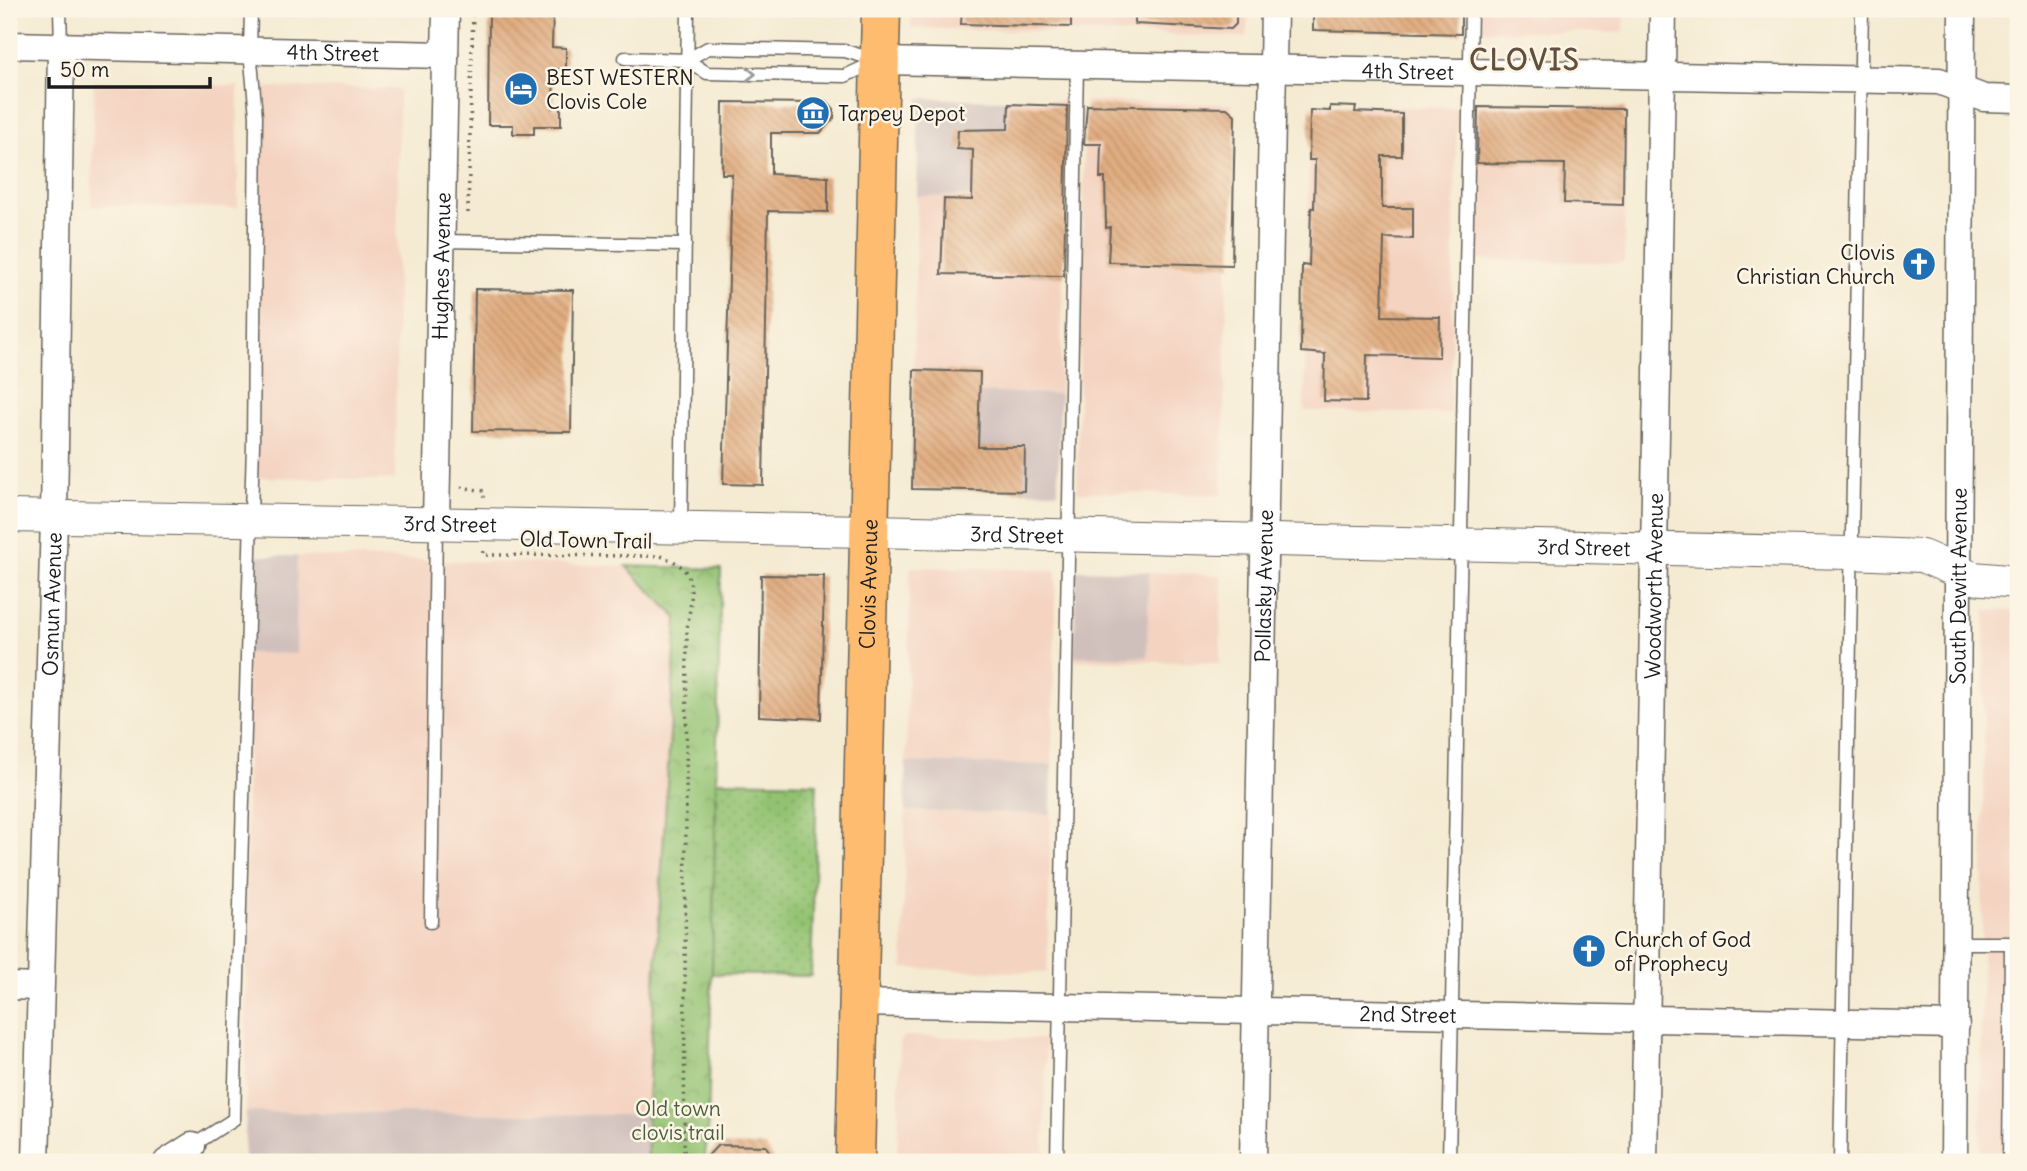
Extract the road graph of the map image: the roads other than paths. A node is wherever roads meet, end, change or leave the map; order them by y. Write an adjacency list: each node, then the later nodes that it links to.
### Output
1 (60, 9): 12 (lane)
2 (251, 9): 13 (lane)
3 (446, 9): 14 (street, Hughes Avenue)
4 (688, 9): 16 (lane)
5 (880, 9): 17 (main road, Clovis Avenue)
6 (1274, 9): 19 (street, Pollasky Avenue)
7 (1471, 9): 20 (lane)
8 (1663, 9): 21 (street, Woodworth Avenue)
9 (1862, 9): 22 (lane)
10 (1962, 9): 23 (street, South Dewitt Avenue)
11 (9, 45): 12 (street, 4th Street)
12 (61, 46): 13 (street, 4th Street); 28 (street, Osmun Avenue)
13 (250, 50): 14 (street, 4th Street); 29 (lane)
14 (445, 55): 25 (street, Hughes Avenue)
15 (625, 58): 16 (lane)
16 (687, 60): 17 (lane); 17 (lane, one-way to 17); 26 (lane)
17 (880, 61): 18 (street, 4th Street); 32 (main road, Clovis Avenue)
18 (1077, 64): 19 (street, 4th Street); 33 (lane)
19 (1273, 69): 20 (street, 4th Street); 34 (street, Pollasky Avenue)
20 (1470, 72): 21 (street, 4th Street); 35 (lane)
21 (1661, 76): 22 (street, 4th Street); 36 (street, Woodworth Avenue)
22 (1861, 80): 23 (street, 4th Street); 37 (lane)
23 (1962, 90): 24 (street, 4th Street); 38 (street, South Dewitt Avenue)
24 (2018, 99)
25 (441, 241): 26 (lane); 30 (street, Hughes Avenue)
26 (685, 245): 31 (lane)
27 (9, 516): 28 (street, 3rd Street)
28 (54, 517): 29 (street, 3rd Street); 44 (street, Osmun Avenue)
29 (248, 520): 30 (street, 3rd Street); 52 (lane)
30 (436, 523): 31 (street, 3rd Street); 40 (lane)
31 (681, 528): 32 (street, 3rd Street)
32 (870, 530): 33 (street, 3rd Street); 45 (main road, Clovis Avenue)
33 (1068, 536): 34 (street, 3rd Street); 46 (lane)
34 (1264, 541): 35 (street, 3rd Street); 47 (street, Pollasky Avenue)
35 (1460, 544): 36 (street, 3rd Street); 48 (lane)
36 (1656, 547): 37 (street, 3rd Street); 49 (street, Woodworth Avenue)
37 (1849, 553): 38 (street, 3rd Street); 50 (lane)
38 (1959, 573): 39 (street, 3rd Street); 41 (street, South Dewitt Avenue)
39 (2018, 582)
40 (430, 922)
41 (1957, 943): 42 (lane); 51 (street, South Dewitt Avenue)
42 (2015, 943): 62 (lane)
43 (9, 986): 44 (street)
44 (40, 986): 53 (street, Osmun Avenue)
45 (858, 1003): 46 (street, 2nd Street); 55 (main road, Clovis Avenue)
46 (1060, 1006): 47 (street, 2nd Street); 56 (lane)
47 (1258, 1010): 48 (street, 2nd Street); 57 (street, Pollasky Avenue)
48 (1451, 1014): 49 (street, 2nd Street); 58 (lane)
49 (1647, 1020): 50 (street, 2nd Street); 59 (street, Woodworth Avenue)
50 (1843, 1023): 51 (street, 2nd Street); 60 (lane)
51 (1956, 1025): 61 (street, South Dewitt Avenue)
52 (192, 1146): 54 (street)
53 (36, 1162)
54 (167, 1162)
55 (855, 1162)
56 (1057, 1162)
57 (1253, 1162)
58 (1449, 1162)
59 (1644, 1162)
60 (1840, 1162)
61 (1954, 1162)
62 (2009, 1162)

